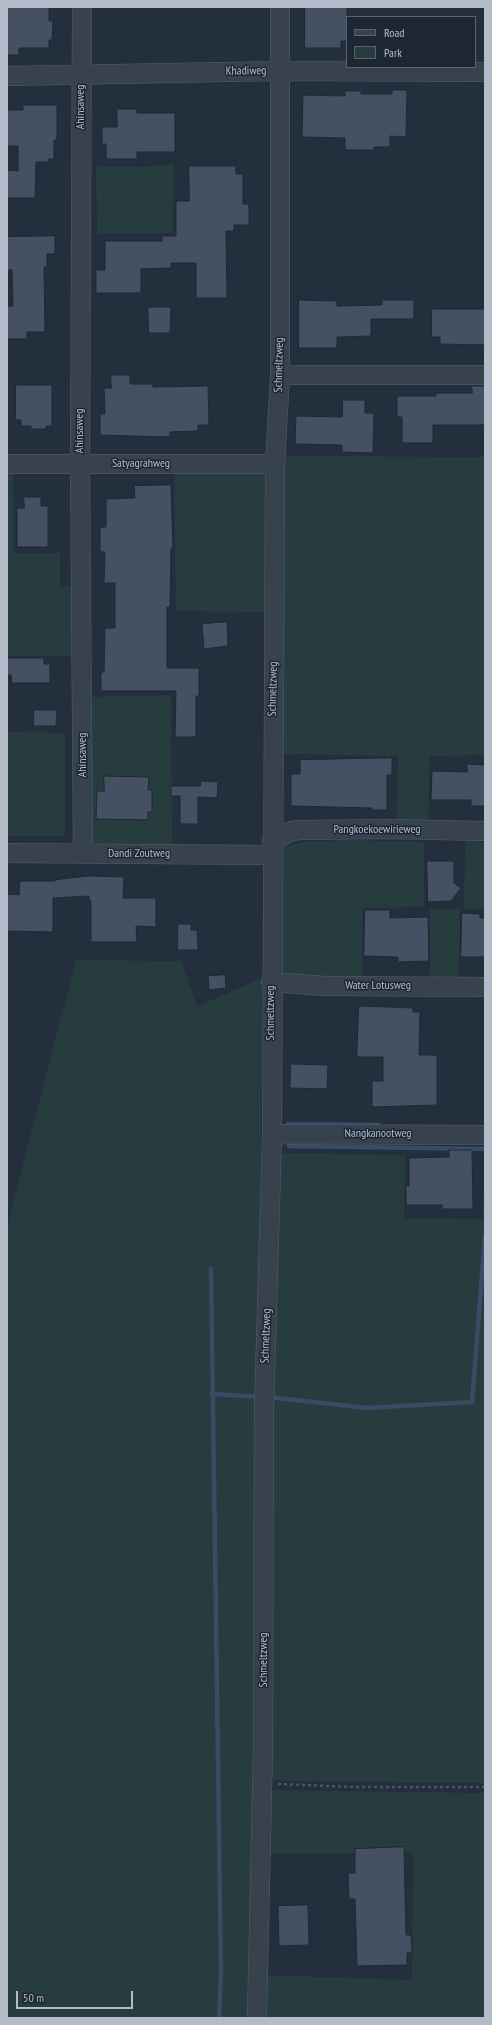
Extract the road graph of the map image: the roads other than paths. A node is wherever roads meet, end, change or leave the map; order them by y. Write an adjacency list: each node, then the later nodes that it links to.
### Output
1 (82, 7): 6 (street, Ahinsaweg)
2 (280, 7): 3 (street, Schmeltzweg)
3 (279, 71): 4 (street, Khadiweg); 6 (street, Khadiweg); 7 (street, Schmeltzweg)
4 (485, 72)
5 (7, 76): 6 (street, Khadiweg)
6 (81, 76): 10 (street, Ahinsaweg)
7 (280, 375): 8 (street); 11 (street, Schmeltzweg)
8 (485, 375)
9 (7, 464): 10 (street, Satyagrahweg)
10 (80, 464): 11 (street, Satyagrahweg); 15 (street, Ahinsaweg)
11 (275, 464): 13 (street, Schmeltzweg)
12 (485, 831): 13 (street, Pangkoekoewirieweg)
13 (272, 848): 15 (street, Dandi Zoutweg); 16 (street, Schmeltzweg)
14 (7, 853): 15 (street, Dandi Zoutweg)
15 (83, 854)
16 (271, 982): 17 (street, Water Lotusweg); 18 (street, Schmeltzweg)
17 (485, 987)
18 (272, 1134): 19 (street, Nangkanootweg); 20 (street, Schmeltzweg)
19 (485, 1135)
20 (257, 2018)

